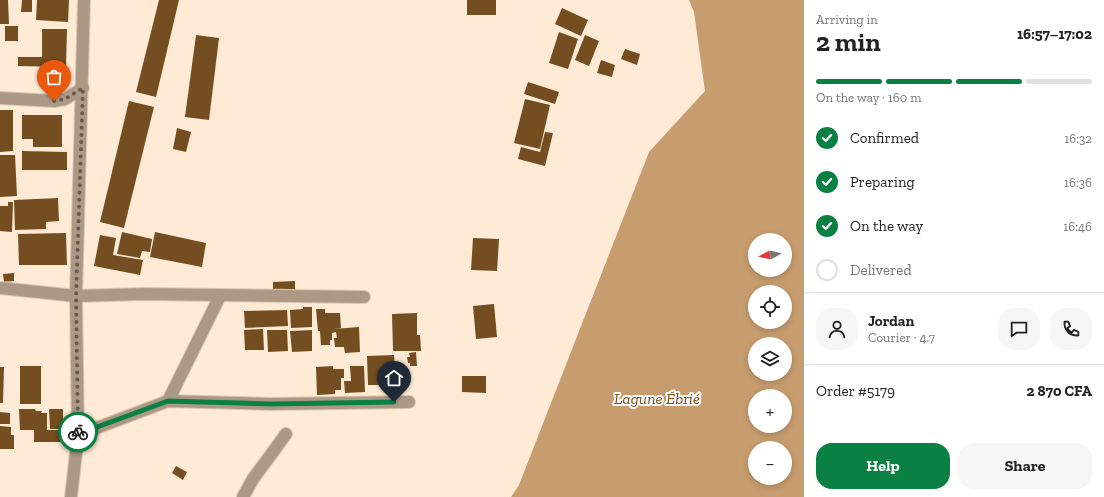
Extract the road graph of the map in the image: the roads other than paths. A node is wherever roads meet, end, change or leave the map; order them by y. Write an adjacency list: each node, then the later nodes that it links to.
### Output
1 (84, 0): 2 (street)
2 (83, 88): 3 (street); 5 (street)
3 (0, 98)
4 (0, 288): 5 (street)
5 (76, 296): 6 (street); 10 (street)
6 (220, 296): 7 (street); 8 (street)
7 (364, 297)
8 (168, 401): 9 (street); 10 (street)
9 (409, 402)
10 (78, 434): 12 (street)
11 (286, 434): 13 (street)
12 (71, 497)
13 (243, 497)

